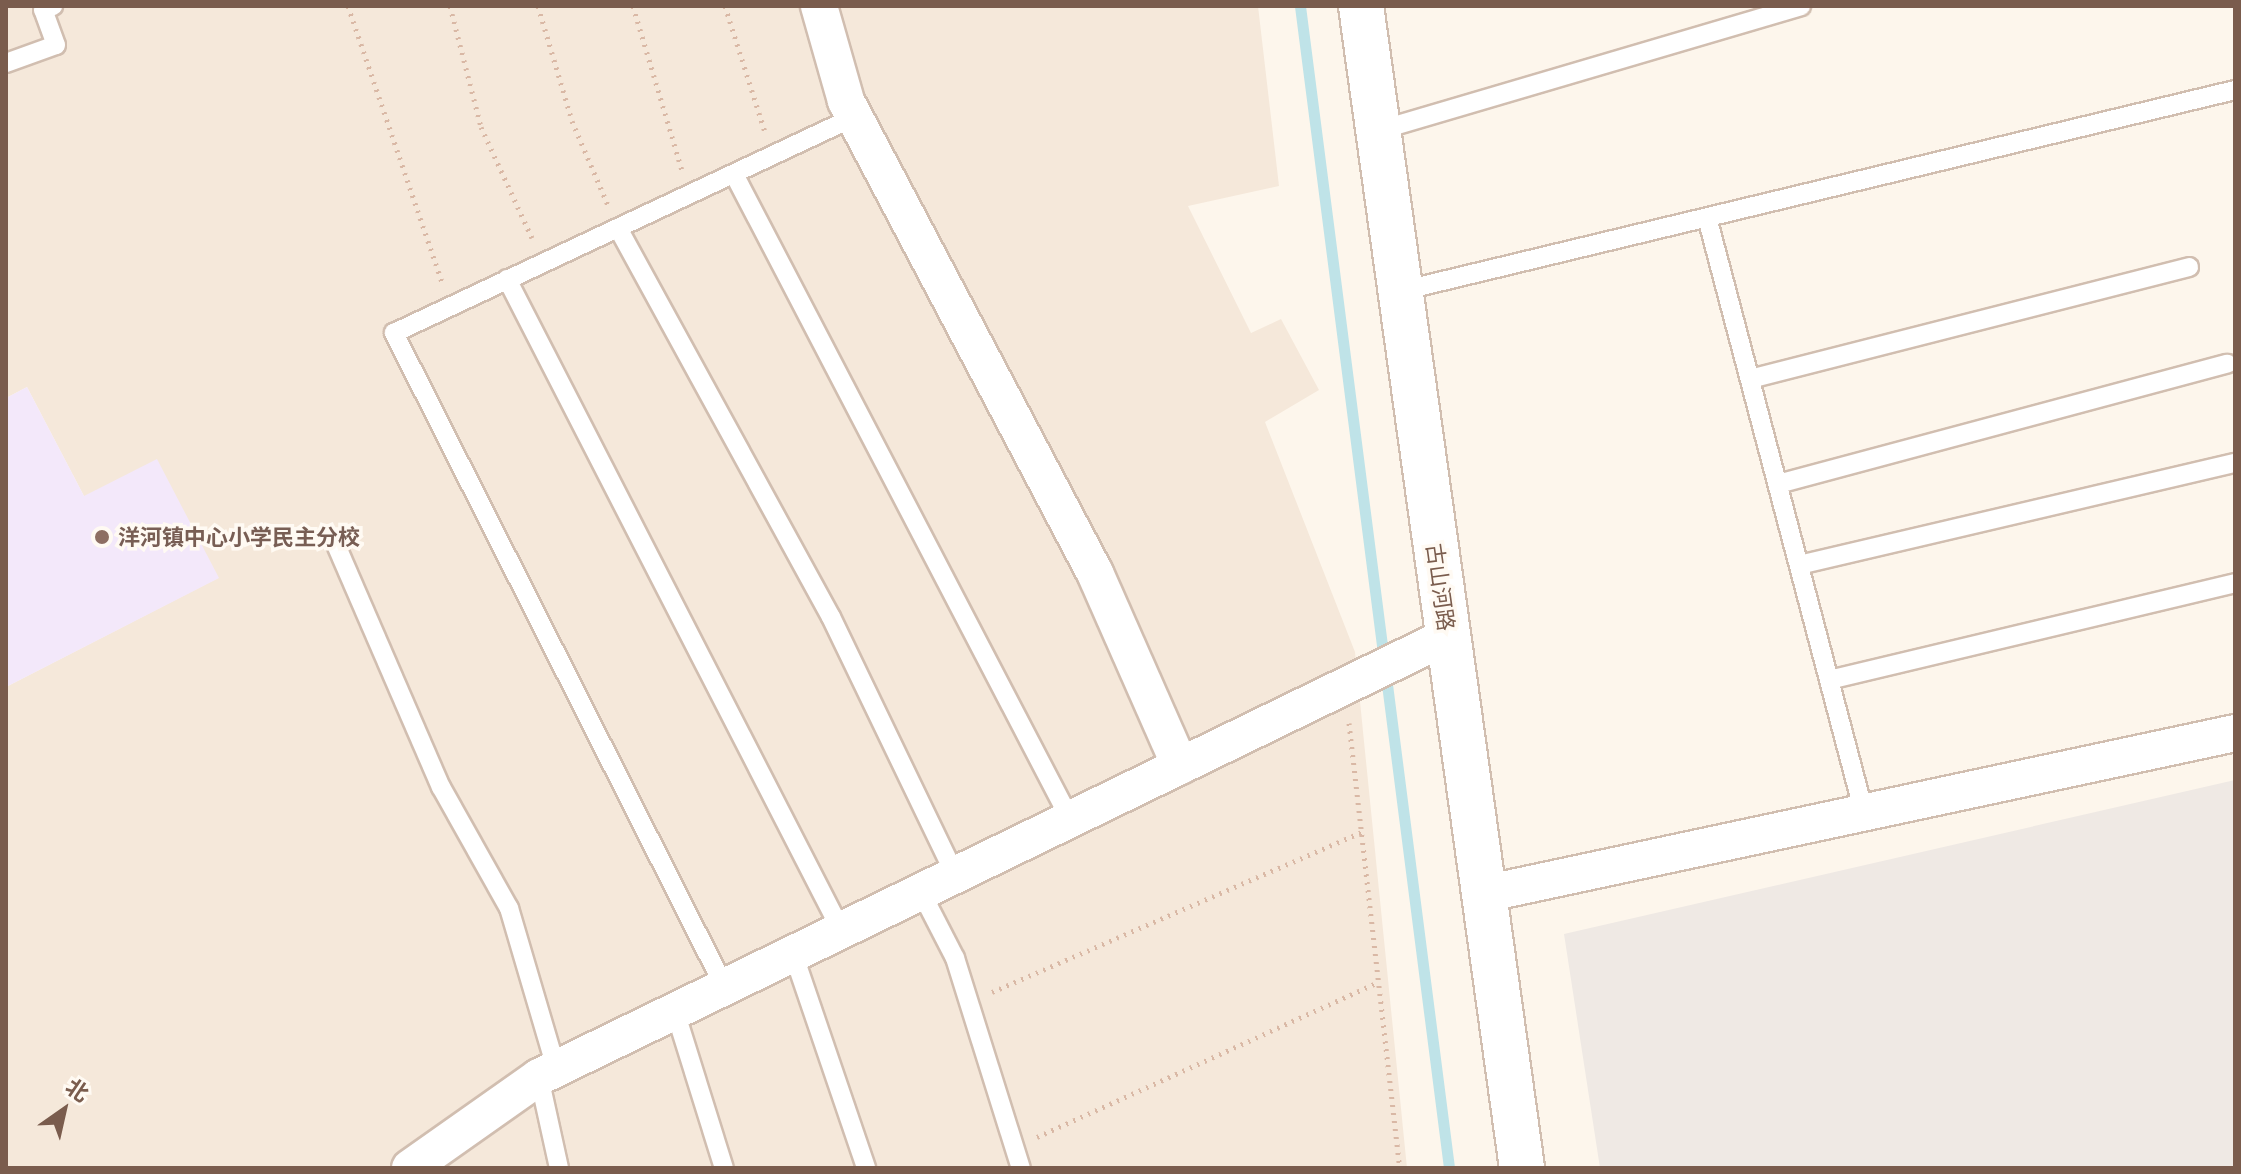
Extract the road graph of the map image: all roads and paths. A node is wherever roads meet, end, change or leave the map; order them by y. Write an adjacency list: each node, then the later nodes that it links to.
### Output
1 (53, 6): 10 (lane)
2 (348, 6): 23 (path)
3 (450, 6): 19 (path)
4 (538, 6): 18 (path)
5 (633, 6): 16 (path)
6 (725, 6): 14 (path)
7 (819, 6): 12 (street)
8 (1361, 6): 13 (street, 古山河路)
9 (1801, 6): 13 (lane)
10 (6, 63)
11 (2235, 90): 17 (lane)
12 (854, 117): 14 (lane); 35 (street)
13 (1380, 130): 22 (street, 古山河路)
14 (773, 155): 15 (lane)
15 (734, 174): 16 (lane); 37 (lane)
16 (690, 194): 18 (lane)
17 (1708, 221): 22 (lane); 25 (lane)
18 (618, 228): 19 (lane); 39 (lane)
19 (543, 263): 21 (lane)
20 (2189, 267): 25 (lane)
21 (507, 279): 23 (lane); 42 (lane)
22 (1401, 291): 31 (street, 古山河路)
23 (451, 306): 45 (lane)
24 (2227, 364): 27 (lane)
25 (1750, 379): 27 (lane)
26 (2235, 463): 29 (lane)
27 (1778, 484): 29 (lane)
28 (337, 547): 48 (lane)
29 (1799, 565): 33 (lane)
30 (2235, 583): 33 (lane)
31 (1448, 636): 32 (street); 41 (street, 古山河路)
32 (1374, 672): 35 (street); 38 (path)
33 (1829, 680): 36 (lane)
34 (2235, 733): 36 (street)
35 (1180, 766): 37 (street)
36 (1863, 809): 41 (street)
37 (1070, 819): 39 (street)
38 (1362, 832): 44 (path); 46 (path)
39 (955, 875): 40 (street)
40 (921, 892): 42 (street); 46 (lane)
41 (1484, 894): 56 (street, 古山河路)
42 (841, 930): 43 (street)
43 (793, 953): 45 (street); 53 (lane)
44 (1379, 982): 49 (path); 55 (path)
45 (724, 986): 47 (street)
46 (969, 1002): 49 (lane)
47 (675, 1011): 48 (street); 52 (lane)
48 (547, 1072): 50 (street); 51 (lane)
49 (1014, 1147): 54 (lane)
50 (410, 1168)
51 (559, 1168)
52 (724, 1168)
53 (866, 1168)
54 (1021, 1168)
55 (1400, 1168)
56 (1522, 1168)

